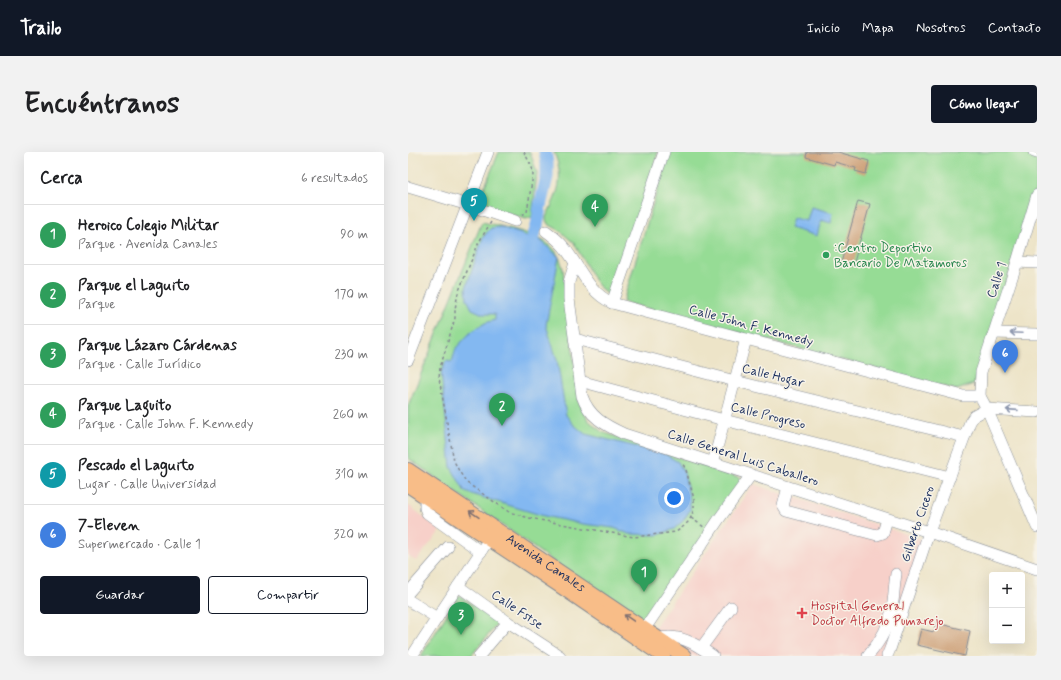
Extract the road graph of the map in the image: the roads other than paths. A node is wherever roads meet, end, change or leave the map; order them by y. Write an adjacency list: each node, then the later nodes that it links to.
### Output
1 (488, 152): 7 (street)
2 (664, 152): 14 (street)
3 (1034, 152): 4 (street)
4 (1037, 153)
5 (408, 187): 7 (street)
6 (1037, 195): 8 (street, Calle 1)
7 (468, 205): 9 (street); 19 (street)
8 (1035, 207): 11 (street, Calle 1)
9 (515, 221)
10 (546, 231): 12 (street, Calle John F. Kennedy)
11 (1017, 262): 13 (street); 15 (street, Calle 1)
12 (575, 263): 14 (street, Calle John F. Kennedy); 17 (street, Calle General Luis Caballero)
13 (1037, 263)
14 (612, 303): 18 (street, Calle John F. Kennedy)
15 (994, 332): 16 (street, one-way to 15); 22 (street, Calle 1)
16 (1037, 334)
17 (575, 339): 20 (street, Calle General Luis Caballero); 21 (street, Calle Hogar)
18 (746, 340): 21 (street); 22 (street, Calle John F. Kennedy)
19 (408, 360)
20 (580, 381): 25 (street, Calle Progreso); 27 (street, Calle General Luis Caballero)
21 (735, 381): 25 (street); 26 (street, Calle Hogar)
22 (980, 396): 23 (street)
23 (987, 409): 24 (street, one-way to 23); 26 (street, Gilberto Cicero); 34 (street)
24 (1037, 412)
25 (724, 420): 27 (street); 30 (street, Calle Progreso)
26 (964, 437): 30 (street, Gilberto Cicero)
27 (713, 463): 29 (street, Calle General Luis Caballero)
28 (410, 473): 32 (main road); 36 (main road, Avenida Canales, one-way to 28)
29 (750, 475): 31 (street, Calle General Luis Caballero); 47 (street)
30 (950, 476): 35 (street, Gilberto Cicero)
31 (788, 487): 33 (street, Calle General Luis Caballero); 33 (street)
32 (425, 497): 36 (main road); 38 (street)
33 (887, 519): 35 (street, Calle General Luis Caballero)
34 (1037, 527)
35 (929, 532): 39 (street, Calle General Luis Caballero); 57 (street, Gilberto Cicero)
36 (493, 534): 38 (street); 47 (main road)
37 (448, 547): 42 (street)
38 (481, 552): 41 (street)
39 (1037, 569)
40 (896, 574): 56 (street)
41 (458, 586): 45 (street); 46 (street, Calle Fstse)
42 (408, 593)
43 (408, 600): 45 (street)
44 (731, 607): 49 (street)
45 (437, 618): 51 (street)
46 (508, 622): 50 (street); 52 (street, Calle Fstse)
47 (642, 634): 48 (main road); 53 (main road)
48 (659, 639): 49 (street); 54 (main road)
49 (701, 648): 55 (street)
50 (484, 654)
51 (412, 656)
52 (560, 656)
53 (663, 656)
54 (684, 656)
55 (713, 656)
56 (868, 656)
57 (887, 656)

